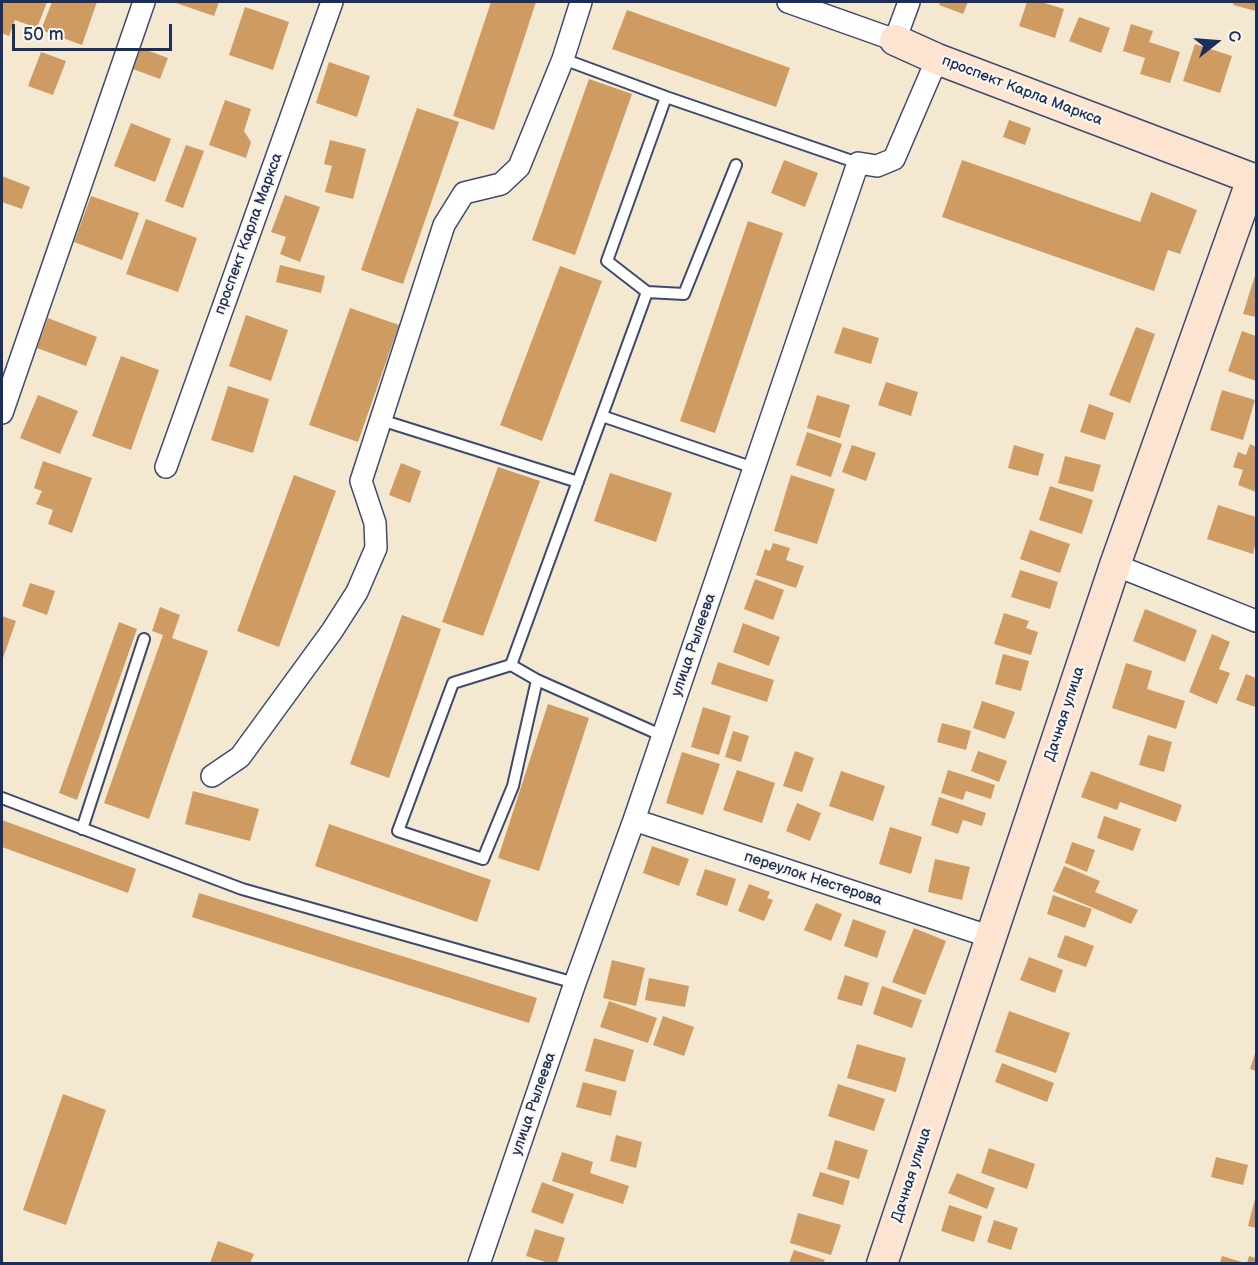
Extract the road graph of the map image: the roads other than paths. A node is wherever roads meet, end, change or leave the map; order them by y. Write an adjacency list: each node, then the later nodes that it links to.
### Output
1 (144, 2): 14 (street)
2 (332, 2): 17 (street, проспект Карла Маркса)
3 (580, 2): 7 (street)
4 (788, 2): 6 (street, проспект Карла Маркса)
5 (909, 2): 6 (street)
6 (894, 40): 8 (street, проспект Карла Маркса)
7 (563, 59): 9 (lane); 16 (street)
8 (937, 59): 10 (street); 12 (street, проспект Карла Маркса)
9 (666, 97): 10 (lane); 13 (lane)
10 (858, 163): 18 (street, улица Рылеева)
11 (736, 165): 13 (lane)
12 (1255, 176): 20 (street, Дачная улица)
13 (647, 292): 15 (lane)
14 (2, 413)
15 (602, 416): 18 (lane); 19 (lane)
16 (381, 420): 19 (lane); 26 (street)
17 (166, 467)
18 (754, 468): 25 (street, улица Рылеева)
19 (578, 482): 23 (lane)
20 (1115, 565): 21 (street); 30 (street, Дачная улица)
21 (1257, 621)
22 (144, 639): 29 (lane)
23 (511, 665): 24 (lane); 24 (lane)
24 (537, 680): 25 (lane)
25 (663, 736): 28 (street, улица Рылеева)
26 (212, 776)
27 (2, 798): 29 (lane)
28 (634, 820): 30 (street, переулок Нестерова); 31 (street, улица Рылеева)
29 (82, 828): 31 (lane)
30 (991, 937): 33 (street, Дачная улица)
31 (575, 983): 32 (street, улица Рылеева)
32 (478, 1263)
33 (882, 1263)

